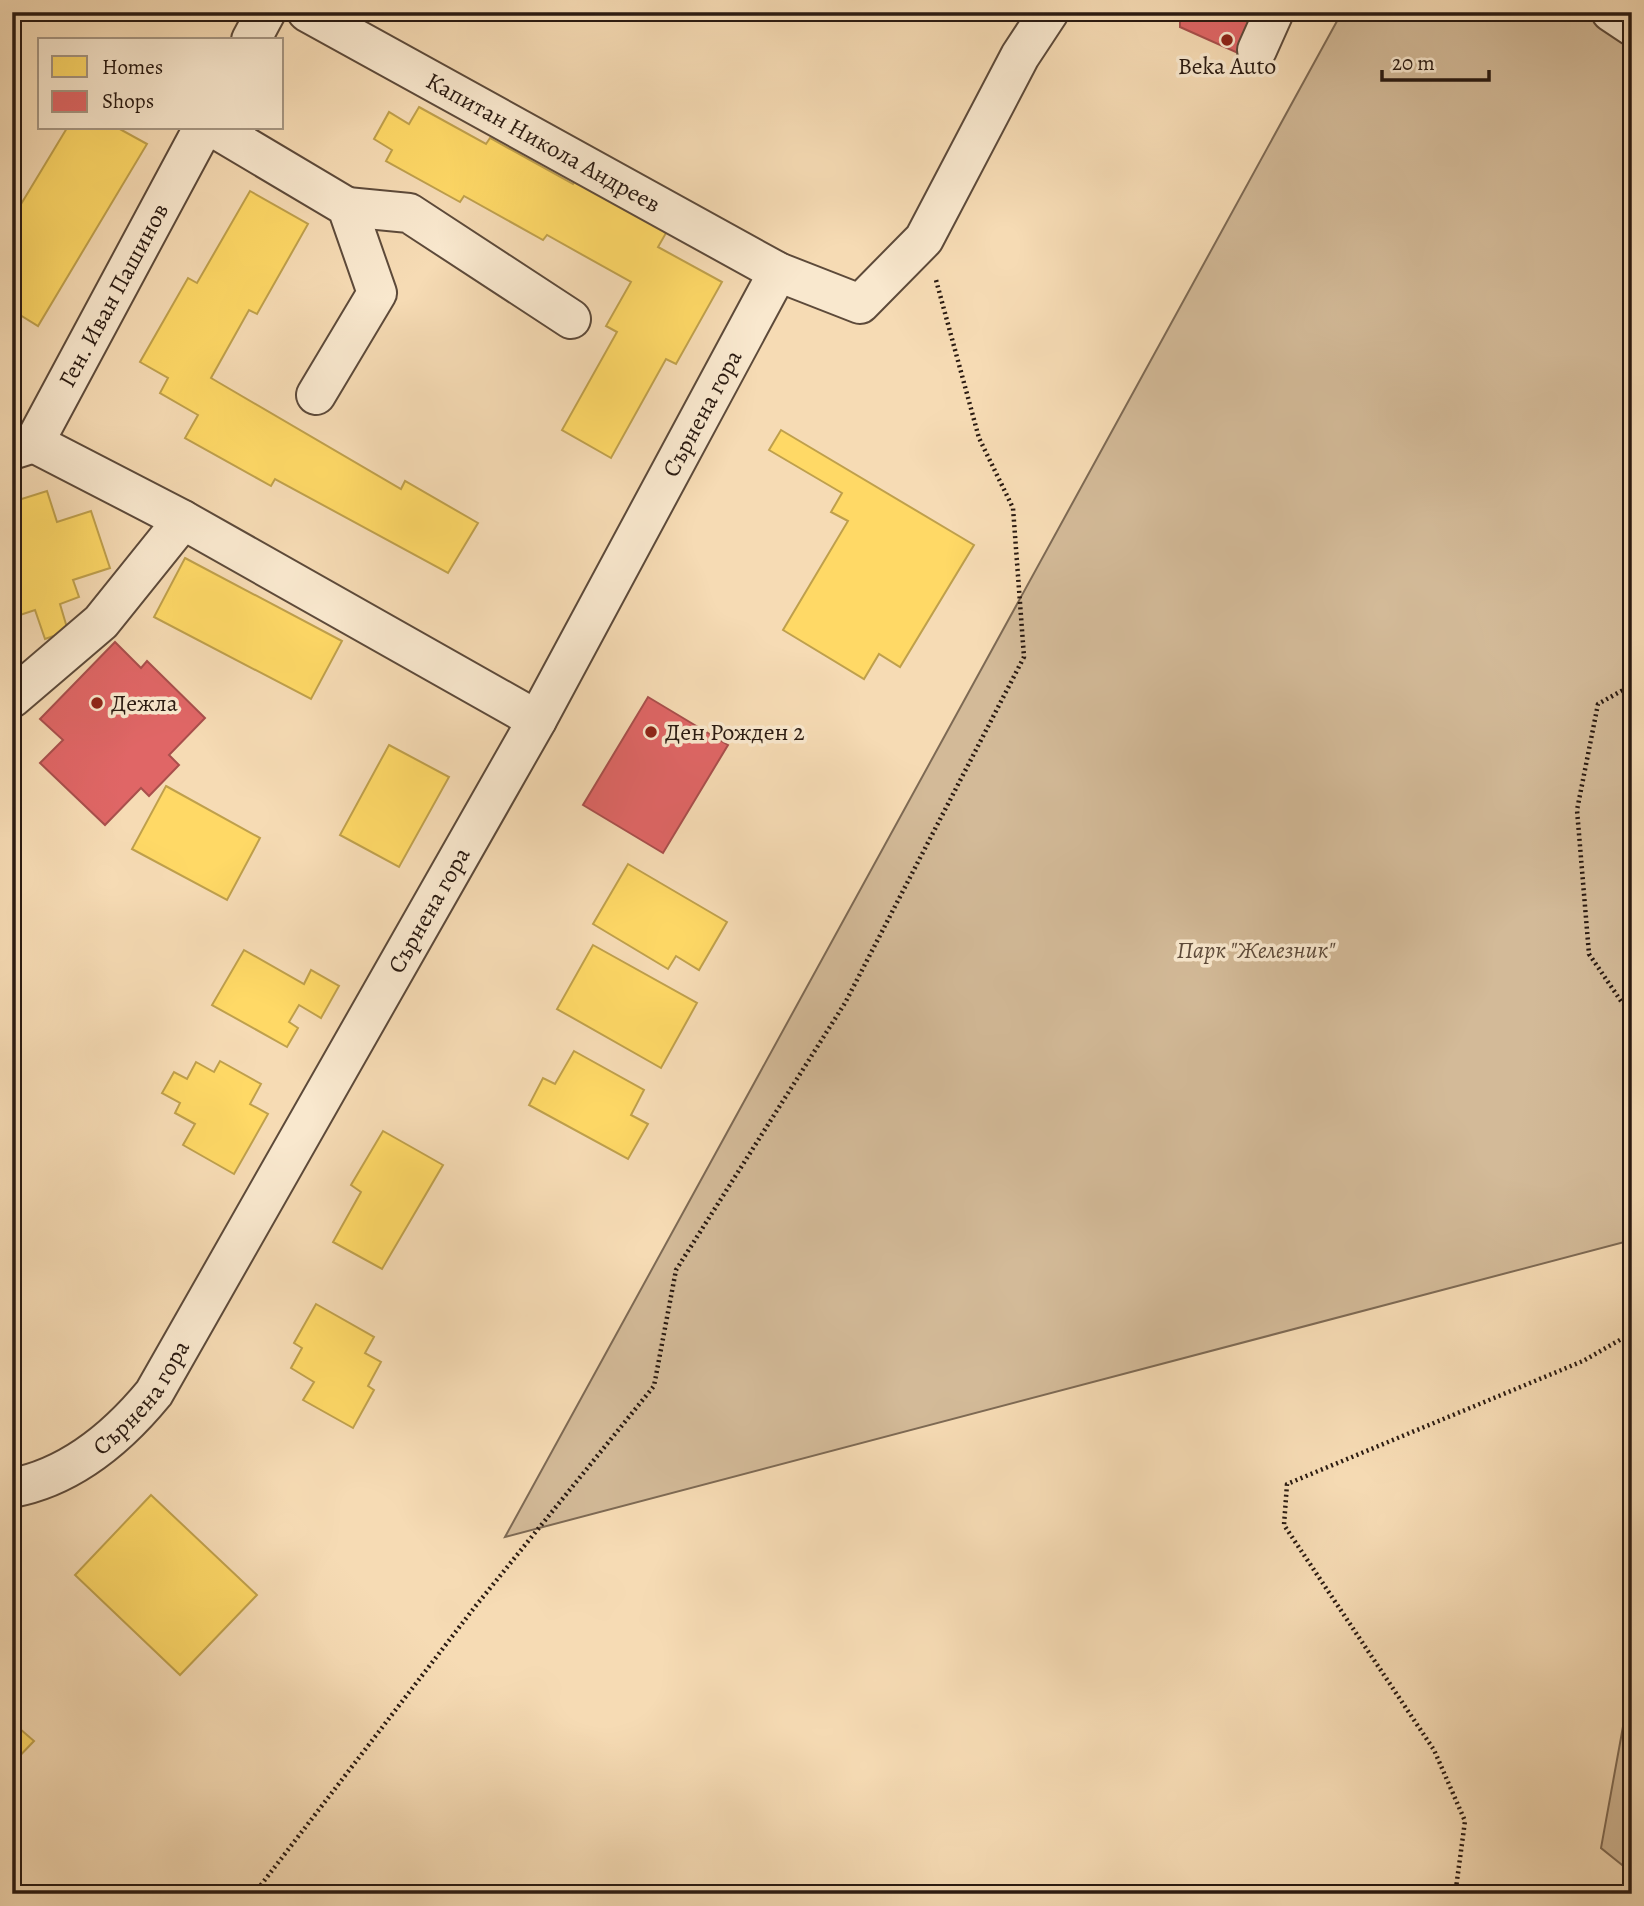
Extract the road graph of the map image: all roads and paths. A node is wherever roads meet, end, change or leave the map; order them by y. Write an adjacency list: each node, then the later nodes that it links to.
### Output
1 (266, 12): 7 (street)
2 (307, 12): 13 (street, Капитан Никола Андреев)
3 (1049, 12): 12 (street)
4 (1274, 12): 8 (street)
5 (1611, 12): 6 (street)
6 (1632, 26)
7 (252, 38)
8 (1257, 50)
9 (202, 130): 16 (street, Ген. Иван Пашинов)
10 (217, 130): 11 (street)
11 (347, 207): 14 (street); 15 (street)
12 (924, 239): 13 (street, Капитан Никола Андреев); 24 (path)
13 (778, 272): 20 (street, Сърнена гора)
14 (571, 319)
15 (317, 395)
16 (23, 447): 17 (street)
17 (183, 520): 19 (street); 20 (street)
18 (1632, 685): 21 (path)
19 (12, 698)
20 (537, 720): 23 (street, Сърнена гора)
21 (1632, 1010)
22 (1632, 1333): 25 (path)
23 (12, 1488)
24 (254, 1894)
25 (1452, 1894)

